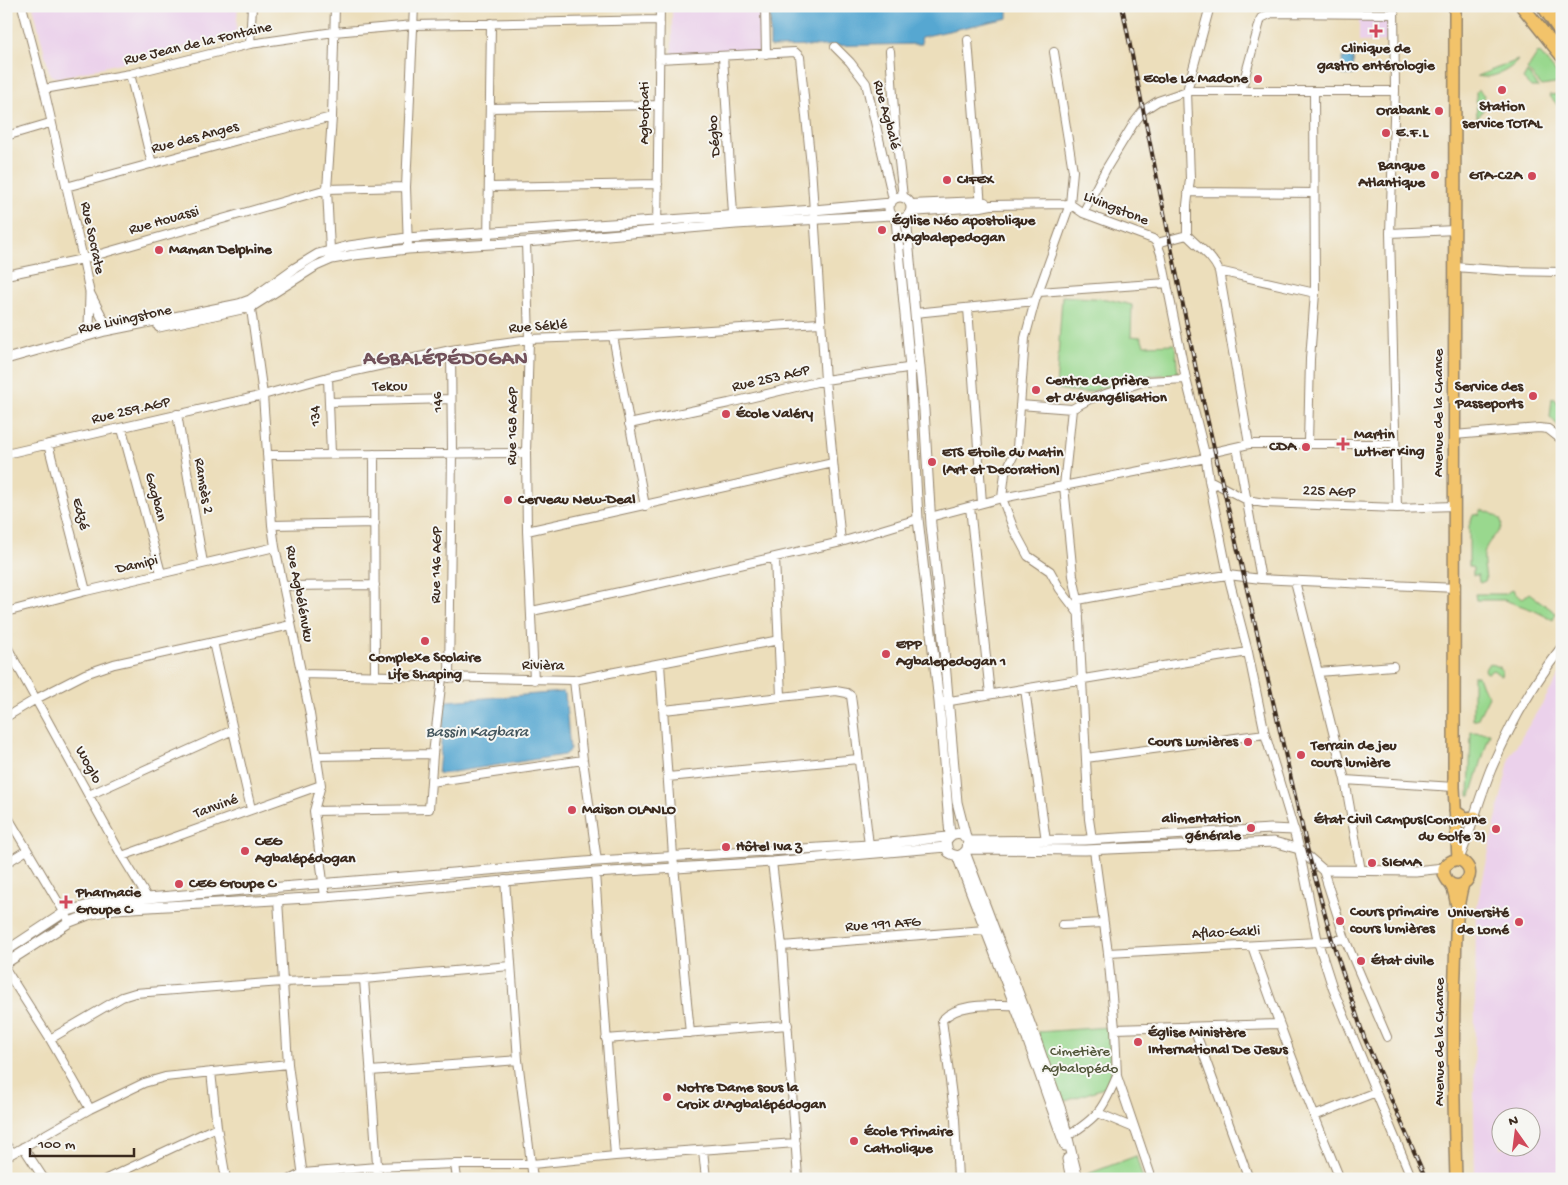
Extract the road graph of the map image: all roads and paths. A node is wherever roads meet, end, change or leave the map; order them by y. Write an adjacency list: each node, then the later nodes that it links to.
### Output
1 (22, 6): 27 (street, Rue Socrate)
2 (252, 6): 18 (street)
3 (335, 6): 15 (street)
4 (414, 6): 14 (street)
5 (660, 6): 12 (street, Agbofoati)
6 (765, 6): 22 (street)
7 (1210, 6): 28 (street)
8 (1455, 6): 54 (main road, Avenue de la Chance)
9 (1522, 6): 24 (highway)
10 (1543, 6): 16 (highway)
11 (1394, 10): 29 (street); 31 (street)
12 (659, 20): 13 (street, Rue Jean de la Fontaine); 25 (street, Agbofoati)
13 (491, 23): 14 (street, Rue Jean de la Fontaine); 33 (street)
14 (414, 25): 15 (street, Rue Jean de la Fontaine); 40 (street)
15 (334, 32): 18 (street, Rue Jean de la Fontaine); 34 (street)
16 (1562, 34)
17 (968, 40): 46 (street)
18 (250, 44): 26 (street, Rue Jean de la Fontaine)
19 (835, 47): 45 (street, Rue Agbalé)
20 (890, 51): 45 (street, Rue Agbalé)
21 (1054, 52): 47 (street)
22 (766, 54): 23 (street); 51 (street)
23 (724, 56): 25 (street); 50 (street, Dégbo)
24 (1562, 56)
25 (659, 59): 32 (street, Agbofoati)
26 (130, 74): 27 (street, Rue Jean de la Fontaine); 37 (street)
27 (44, 89): 35 (street, Rue Socrate)
28 (1187, 90): 29 (street); 43 (street); 49 (street)
29 (1242, 91): 30 (street)
30 (1314, 91): 31 (street); 44 (street)
31 (1395, 91): 56 (street)
32 (658, 105): 33 (street); 38 (street, Agbofoati)
33 (490, 108): 41 (street)
34 (332, 117): 37 (street, Rue des Anges); 42 (street)
35 (50, 123): 36 (street); 39 (street, Rue Socrate)
36 (6, 136)
37 (152, 164): 39 (street, Rue des Anges)
38 (658, 184): 41 (street); 53 (street, Agbofoati)
39 (66, 187): 65 (street, Rue Socrate)
40 (406, 187): 42 (street, Rue Houassi); 59 (street)
41 (489, 187): 57 (street)
42 (327, 189): 64 (street); 65 (street, Rue Houassi)
43 (1188, 192): 44 (street); 58 (street)
44 (1314, 193): 72 (street)
45 (895, 200): 48 (street); 51 (street); 52 (street)
46 (981, 204): 47 (street, Livingstone); 48 (street, Livingstone)
47 (1070, 204): 49 (street, Livingstone); 71 (street)
48 (909, 211): 52 (street); 77 (street)
49 (1083, 213): 61 (street, Livingstone)
50 (733, 214): 51 (street); 53 (street)
51 (814, 214): 52 (street); 55 (street); 78 (street)
52 (894, 217): 87 (street)
53 (658, 220): 55 (street, Agbofoati); 57 (street)
54 (1455, 230): 56 (street); 66 (main road, Avenue de la Chance)
55 (657, 231): 60 (street)
56 (1390, 232): 104 (street)
57 (487, 233): 59 (street); 62 (street)
58 (1187, 236): 61 (street); 67 (street)
59 (407, 238): 63 (street); 64 (street)
60 (526, 242): 62 (street); 82 (street, Rue 168 AGP)
61 (1157, 243): 70 (street, Livingstone)
62 (488, 244): 63 (street)
63 (408, 249): 64 (street)
64 (331, 255): 75 (street)
65 (83, 259): 69 (street, Rue Houassi); 73 (street, Rue Socrate)
66 (1455, 267): 68 (street); 99 (main road, Avenue de la Chance)
67 (1220, 271): 72 (street); 103 (street)
68 (1562, 272)
69 (6, 275)
70 (1167, 283): 71 (street); 89 (street, Livingstone)
71 (1039, 292): 74 (street)
72 (1315, 293): 101 (street)
73 (90, 294): 79 (street); 80 (street)
74 (1035, 301): 76 (street); 94 (street)
75 (251, 304): 79 (street, Rue Livingstone); 91 (street, Rue Agbélénuku)
76 (968, 308): 77 (street); 118 (street)
77 (915, 313): 86 (street)
78 (820, 322): 81 (street, Rue Séklé); 90 (street)
79 (108, 332): 80 (street, Rue Livingstone); 85 (street, Rue Livingstone)
80 (86, 336): 84 (street, Rue Livingstone)
81 (613, 336): 82 (street, Rue Séklé); 97 (street)
82 (529, 339): 83 (street, Rue Séklé); 106 (street, Rue 168 AGP)
83 (451, 350): 88 (street, Rue Séklé); 92 (street, 146)
84 (6, 359)
85 (6, 365)
86 (920, 366): 87 (street, Rue 253 AGP); 123 (street)
87 (910, 368): 90 (street, Rue 253 AGP); 124 (street)
88 (328, 377): 91 (street, Rue Séklé); 93 (street, 134)
89 (1186, 379): 95 (street); 112 (street, Livingstone)
90 (825, 380): 97 (street, Rue 253 AGP); 113 (street)
91 (263, 395): 96 (street, Rue 259.AGP); 111 (street, Rue Agbélénuku)
92 (451, 399): 93 (street, Tekou); 107 (street, 146)
93 (330, 402): 109 (street, 134)
94 (1020, 405): 95 (street); 116 (street)
95 (1072, 409): 115 (street)
96 (177, 414): 98 (street, Rue 259.AGP); 131 (street, Ramsès 2)
97 (629, 424): 119 (street)
98 (122, 428): 102 (street, Rue 259.AGP); 132 (street, Gagban)
99 (1454, 435): 100 (street); 121 (main road, Avenue de la Chance)
100 (1562, 440)
101 (1308, 443): 103 (street); 104 (street)
102 (48, 444): 108 (street, Rue 259.AGP); 139 (street, Edzé)
103 (1249, 444): 105 (street)
104 (1394, 444): 122 (street)
105 (1237, 447): 112 (street); 117 (street)
106 (526, 452): 107 (street); 127 (street, Rue 168 AGP)
107 (452, 453): 110 (street); 155 (street, Rue 146 AGP)
108 (6, 454)
109 (331, 454): 110 (street); 111 (street)
110 (374, 454): 125 (street)
111 (267, 455): 126 (street, Rue Agbélénuku)
112 (1205, 456): 114 (street, Livingstone); 115 (street)
113 (833, 463): 119 (street); 128 (street)
114 (1208, 480): 117 (street, 225 AGP); 133 (street, Livingstone)
115 (1064, 486): 116 (street); 140 (street)
116 (1002, 498): 118 (street); 143 (street)
117 (1247, 500): 122 (street, 225 AGP); 134 (street)
118 (982, 503): 120 (street)
119 (645, 506): 127 (street)
120 (970, 506): 123 (street); 160 (street)
121 (1454, 506): 122 (street, 225 AGP); 138 (main road, Avenue de la Chance)
122 (1396, 508)
123 (930, 517): 124 (street); 163 (street)
124 (918, 520): 128 (street); 164 (street)
125 (375, 523): 126 (street); 136 (street)
126 (272, 525): 129 (street, Rue Agbélénuku)
127 (527, 531): 141 (street, Rue 168 AGP)
128 (842, 542): 130 (street)
129 (275, 547): 131 (street, Damipi); 137 (street, Rue Agbélénuku)
130 (775, 558): 141 (street); 145 (street)
131 (202, 563): 132 (street, Damipi)
132 (161, 573): 139 (street, Damipi)
133 (1228, 575): 134 (street); 140 (street); 149 (street, Livingstone)
134 (1261, 579): 135 (street)
135 (1295, 581): 138 (street); 152 (street)
136 (375, 585): 137 (street); 154 (street)
137 (284, 586): 144 (street, Rue Agbélénuku)
138 (1456, 588): 178 (main road, Avenue de la Chance)
139 (86, 591): 142 (street, Damipi)
140 (1078, 600): 143 (street)
141 (532, 610): 156 (street, Rue 168 AGP)
142 (6, 612)
143 (1079, 614): 158 (street)
144 (291, 626): 146 (street); 153 (street, Rue Agbélénuku)
145 (779, 640): 150 (street, Rivièra); 161 (street)
146 (213, 642): 162 (street); 167 (street)
147 (6, 645): 162 (street, Woglo)
148 (1562, 647): 184 (street)
149 (1248, 652): 158 (street); 168 (street, Livingstone)
150 (660, 664): 157 (street, Rivièra); 165 (street)
151 (1393, 666): 152 (street)
152 (1318, 672): 175 (street)
153 (302, 674): 154 (street, Rivièra); 170 (street, Rue Agbélénuku)
154 (375, 676): 155 (street, Rivièra)
155 (446, 678): 156 (street, Rivièra); 169 (street, Rue 146 AGP)
156 (534, 680): 157 (street, Rivièra)
157 (574, 680): 173 (street)
158 (1083, 680): 159 (street); 171 (street)
159 (1025, 689): 160 (street); 188 (street)
160 (990, 694): 163 (street)
161 (781, 696): 165 (street); 172 (street)
162 (36, 699): 166 (street); 179 (street, Woglo)
163 (948, 701): 164 (street); 191 (street)
164 (938, 702): 186 (street)
165 (664, 710): 174 (street)
166 (6, 717)
167 (233, 730): 179 (street); 180 (street)
168 (1265, 734): 171 (street); 185 (street, Livingstone)
169 (433, 754): 170 (street); 176 (street, Rue 146 AGP)
170 (317, 756): 177 (street, Rue Agbélénuku)
171 (1086, 758): 187 (street)
172 (858, 759): 174 (street); 189 (street)
173 (583, 760): 176 (street); 197 (street)
174 (668, 777): 196 (street)
175 (1345, 780): 178 (street); 203 (street)
176 (431, 782): 181 (street, Rue 146 AGP)
177 (321, 785): 180 (street, Tanviné); 181 (street, Rue Agbélénuku)
178 (1454, 787): 183 (main road, Avenue de la Chance)
179 (89, 795): 195 (street, Woglo)
180 (251, 808): 195 (street, Tanviné)
181 (314, 811): 206 (street, Rue Agbélénuku)
182 (6, 814): 193 (street)
183 (1455, 815): 184 (main road); 200 (main road, Avenue de la Chance)
184 (1475, 817): 200 (street)
185 (1294, 830): 187 (street); 192 (street)
186 (949, 837): 189 (street); 190 (street); 191 (street)
187 (1092, 840): 188 (street)
188 (1046, 841): 191 (street)
189 (869, 845): 196 (street)
190 (946, 847): 191 (street); 198 (street)
191 (965, 847): 194 (street); 216 (street); 228 (street)
192 (1299, 849): 194 (street); 202 (street); 218 (street)
193 (27, 850): 199 (street); 212 (street)
194 (1094, 850): 214 (street)
195 (122, 856): 208 (street, Woglo)
196 (673, 856): 197 (street); 201 (street)
197 (597, 861): 206 (street)
198 (772, 862): 201 (street); 219 (street)
199 (6, 863)
200 (1453, 867): 203 (street); 207 (main road); 207 (main road, Avenue de la Chance); 211 (main road, Avenue de la Chance)
201 (674, 868): 204 (street); 233 (street)
202 (1323, 870): 203 (street); 217 (street)
203 (1361, 871)
204 (595, 873): 205 (street); 236 (street)
205 (505, 880): 209 (street); 224 (street)
206 (323, 884): 208 (street); 209 (street, Rue Agbélénuku)
207 (1463, 884): 211 (main road, Avenue de la Chance)
208 (146, 897): 212 (street)
209 (325, 897): 210 (street)
210 (278, 900): 213 (street); 227 (street)
211 (1457, 906): 276 (main road, Avenue de la Chance)
212 (65, 912): 213 (street); 221 (street)
213 (70, 922): 223 (street)
214 (1104, 923): 215 (street); 222 (street)
215 (1062, 926)
216 (985, 930): 219 (street, Rue 191 AFG); 228 (street)
217 (1345, 939): 218 (street, Aflao-Gakli); 234 (street)
218 (1318, 942): 220 (street, Aflao-Gakli); 242 (street)
219 (782, 946): 230 (street)
220 (1252, 946): 222 (street, Aflao-Gakli); 229 (street)
221 (6, 951)
222 (1108, 953): 232 (street)
223 (6, 963)
224 (510, 966): 226 (street); 237 (street)
225 (6, 970): 235 (street)
226 (364, 979): 227 (street); 239 (street)
227 (282, 982): 235 (street); 238 (street)
228 (1019, 1005): 248 (street); 269 (street); 270 (street)
229 (1279, 1024): 231 (street); 245 (street)
230 (788, 1025): 233 (street); 249 (street)
231 (1194, 1028): 232 (street); 273 (street)
232 (1115, 1029): 241 (street)
233 (690, 1033): 236 (street)
234 (1387, 1037)
235 (50, 1039): 243 (street)
236 (606, 1039): 254 (street)
237 (518, 1060): 239 (street); 256 (street)
238 (288, 1064): 240 (street); 258 (street)
239 (370, 1071): 257 (street)
240 (211, 1072): 243 (street); 246 (street)
241 (1117, 1076): 244 (street); 247 (street)
242 (1376, 1092): 245 (street); 275 (street)
243 (90, 1109): 251 (street)
244 (1098, 1113): 247 (street); 248 (street)
245 (1314, 1116): 259 (street)
246 (216, 1126): 261 (street); 262 (street)
247 (1134, 1128): 272 (street)
248 (1068, 1136): 271 (street)
249 (796, 1143): 252 (street); 268 (street)
250 (6, 1145): 253 (street)
251 (23, 1147): 253 (street); 260 (street)
252 (703, 1150): 254 (street); 267 (street)
253 (10, 1155)
254 (615, 1156): 256 (street)
255 (455, 1164): 256 (street); 257 (street); 265 (street)
256 (532, 1164): 266 (street)
257 (377, 1167): 258 (street); 264 (street)
258 (303, 1176): 263 (street)
259 (1340, 1177): 274 (street)
260 (44, 1179)
261 (106, 1179)
262 (226, 1179)
263 (291, 1179)
264 (378, 1179)
265 (457, 1179)
266 (533, 1179)
267 (706, 1179)
268 (798, 1179)
269 (958, 1179)
270 (1071, 1179)
271 (1078, 1179)
272 (1152, 1179)
273 (1249, 1179)
274 (1331, 1179)
275 (1412, 1179)
276 (1456, 1179)

